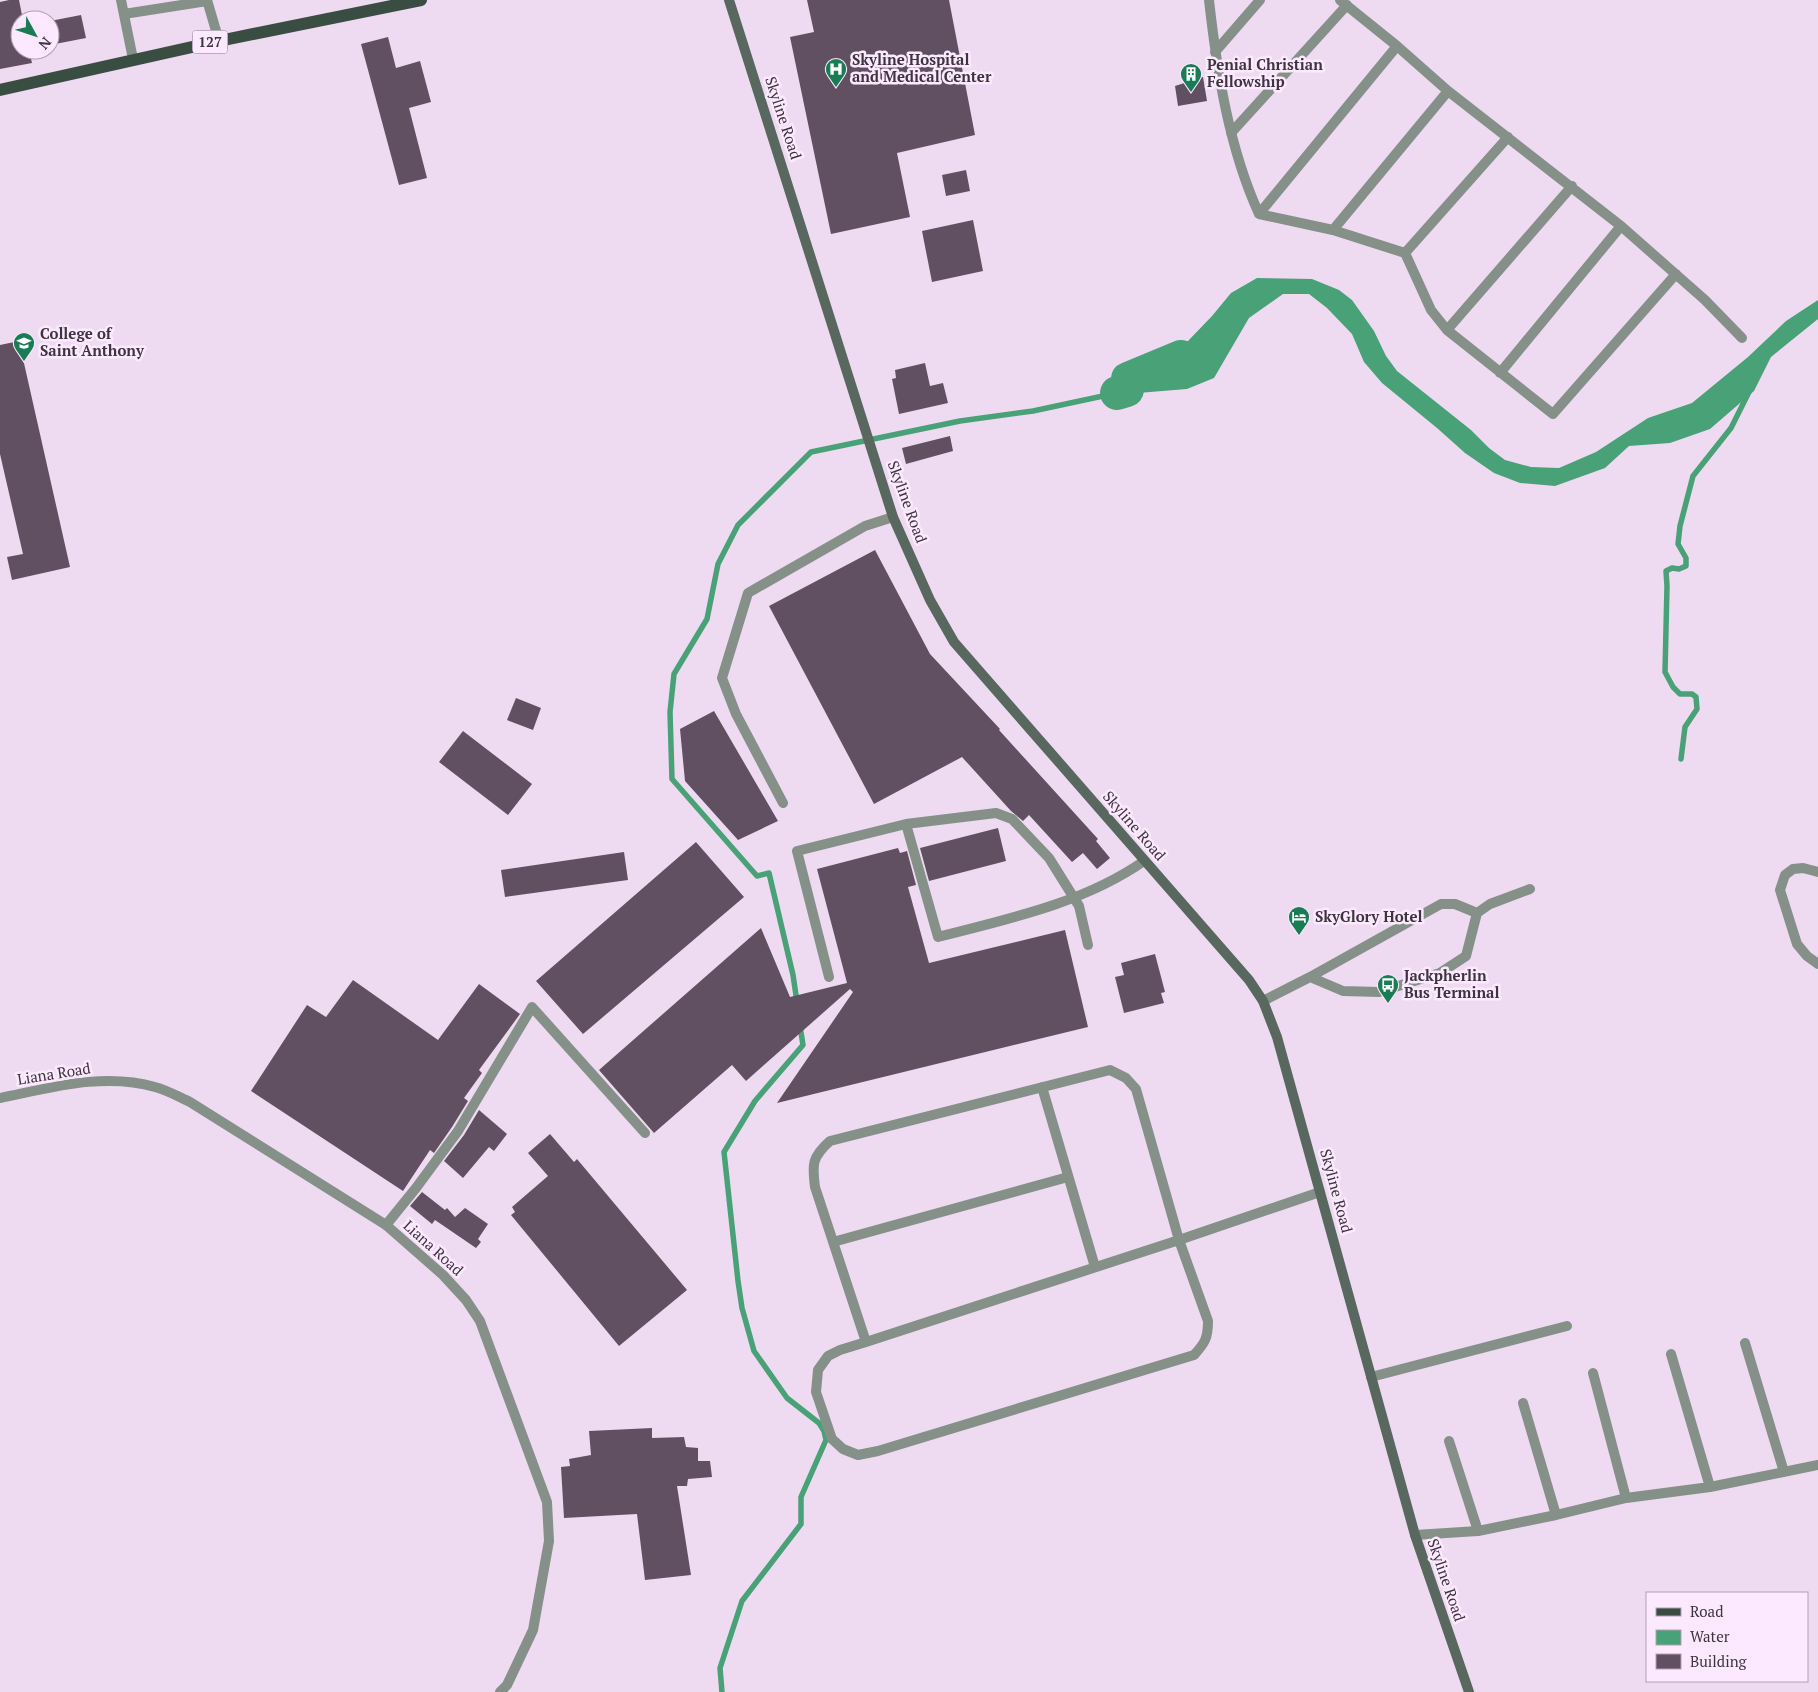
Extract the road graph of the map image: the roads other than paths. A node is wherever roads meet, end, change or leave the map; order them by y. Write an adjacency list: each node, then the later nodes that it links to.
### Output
1 (121, 0): 8 (street)
2 (207, 0): 8 (street); 9 (street)
3 (421, 0): 9 (main road, 127)
4 (729, 0): 26 (main road, Skyline Road)
5 (1209, 0): 11 (street)
6 (1260, 0): 11 (street)
7 (1344, 3): 10 (street); 15 (street)
8 (124, 14): 12 (street)
9 (219, 40): 12 (main road, 127)
10 (1397, 46): 14 (street); 18 (street)
11 (1215, 52): 15 (street)
12 (133, 59): 13 (main road, 127)
13 (0, 90)
14 (1448, 91): 16 (street); 20 (street)
15 (1231, 133): 18 (street)
16 (1508, 137): 17 (street); 21 (street)
17 (1572, 186): 19 (street); 23 (street)
18 (1259, 214): 20 (street)
19 (1622, 226): 22 (street); 25 (street)
20 (1332, 230): 21 (street)
21 (1405, 253): 23 (street)
22 (1676, 274): 24 (street); 25 (street)
23 (1447, 330): 25 (street)
24 (1742, 338)
25 (1500, 373)
26 (893, 517): 27 (street); 29 (main road, Skyline Road)
27 (783, 803)
28 (906, 824): 32 (street); 32 (street); 36 (street)
29 (1144, 861): 32 (street); 38 (main road, Skyline Road)
30 (1818, 872): 35 (street)
31 (1530, 889): 33 (street)
32 (1074, 897): 34 (street)
33 (1477, 913): 37 (street); 37 (street)
34 (1088, 945)
35 (1818, 964)
36 (829, 977)
37 (1310, 977): 38 (street)
38 (1263, 1001): 43 (main road, Skyline Road)
39 (1042, 1087): 42 (street); 45 (street); 46 (street)
40 (0, 1098): 44 (street, Liana Road)
41 (645, 1132): 44 (street)
42 (1068, 1177): 46 (street); 47 (street)
43 (1320, 1192): 45 (street); 53 (main road, Skyline Road)
44 (386, 1225): 63 (street, Liana Road)
45 (1179, 1240): 47 (street); 49 (street)
46 (833, 1242): 49 (street)
47 (1095, 1267): 49 (street)
48 (1567, 1326): 53 (street)
49 (866, 1342)
50 (1745, 1343): 57 (street)
51 (1671, 1354): 58 (street)
52 (1593, 1373): 59 (street)
53 (1371, 1377): 62 (main road, Skyline Road)
54 (1522, 1403): 60 (street)
55 (1449, 1441): 61 (street)
56 (1818, 1465): 57 (street)
57 (1784, 1472): 58 (street)
58 (1710, 1487): 59 (street)
59 (1626, 1498): 60 (street)
60 (1556, 1515): 61 (street)
61 (1478, 1531): 62 (street)
62 (1415, 1535): 64 (main road, Skyline Road)
63 (500, 1692)
64 (1469, 1692)

